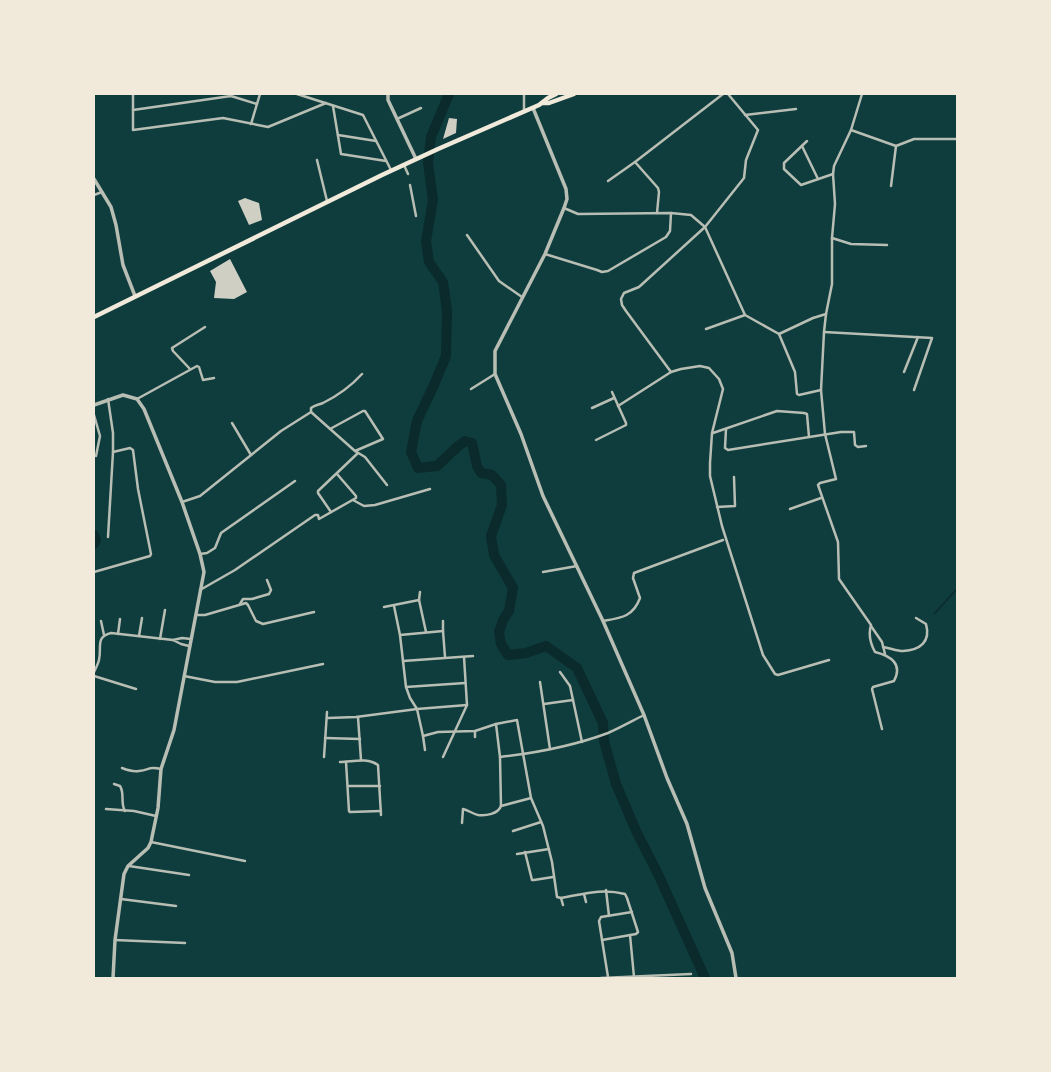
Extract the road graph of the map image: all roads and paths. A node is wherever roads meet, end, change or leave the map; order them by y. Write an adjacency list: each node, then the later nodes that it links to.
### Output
1 (133, 94): 18 (street)
2 (260, 94): 13 (street)
3 (297, 94): 11 (street)
4 (388, 94): 21 (street)
5 (524, 94): 19 (street)
6 (556, 94): 12 (highway)
7 (574, 94): 12 (highway)
8 (723, 94): 33 (street)
9 (728, 94): 20 (street)
10 (862, 94): 23 (street)
11 (326, 103): 14 (street); 22 (street)
12 (542, 103): 16 (highway)
13 (257, 104): 18 (street); 22 (street)
14 (333, 106): 24 (street); 26 (street)
15 (421, 108): 21 (street)
16 (533, 108): 19 (highway); 46 (street)
17 (796, 109): 20 (street)
18 (133, 110): 22 (street)
19 (524, 111): 30 (highway)
20 (744, 115): 50 (street)
21 (397, 119): 30 (street)
22 (251, 124)
23 (851, 130): 29 (street); 37 (street)
24 (338, 135): 26 (street); 32 (street)
25 (957, 139): 29 (street)
26 (376, 141): 32 (street)
27 (807, 141): 28 (street)
28 (802, 146): 39 (street); 39 (street)
29 (896, 146): 42 (street)
30 (416, 159): 34 (highway)
31 (317, 160): 45 (street)
32 (386, 161): 35 (street)
33 (635, 162): 40 (street); 47 (street)
34 (404, 165): 35 (highway); 36 (street)
35 (391, 171): 45 (highway)
36 (408, 174)
37 (833, 174): 39 (street); 52 (street)
38 (94, 179): 43 (street)
39 (818, 179)
40 (608, 181)
41 (410, 185): 49 (street)
42 (890, 186)
43 (102, 192): 44 (street); 55 (street)
44 (94, 195)
45 (327, 201): 55 (highway)
46 (564, 208): 47 (street); 54 (street)
47 (657, 213): 48 (street)
48 (671, 213): 50 (street); 54 (street)
49 (416, 216)
50 (705, 227): 58 (street); 66 (street)
51 (467, 235): 56 (street)
52 (832, 238): 53 (street); 57 (street)
53 (888, 245)
54 (545, 254): 56 (street)
55 (135, 296): 59 (highway)
56 (522, 297): 69 (street)
57 (826, 314): 62 (street); 63 (street)
58 (746, 315): 61 (street); 63 (street)
59 (94, 317)
60 (205, 327): 65 (street)
61 (706, 329)
62 (824, 332): 64 (street); 72 (street)
63 (779, 334): 72 (street)
64 (918, 337): 67 (street); 73 (street)
65 (190, 369): 70 (street); 77 (street)
66 (671, 372): 79 (street); 86 (street)
67 (904, 372)
68 (362, 374): 81 (street)
69 (495, 374): 71 (street); 110 (street)
70 (214, 378)
71 (471, 389)
72 (821, 390): 87 (street)
73 (914, 390)
74 (612, 392): 75 (street)
75 (614, 398): 79 (street); 80 (street)
76 (108, 399): 77 (street); 78 (street); 92 (street)
77 (137, 399): 103 (street)
78 (94, 405)
79 (618, 406): 89 (street)
80 (592, 408)
81 (311, 412): 84 (street); 94 (street)
82 (94, 415): 95 (street)
83 (232, 423): 94 (street)
84 (330, 429): 91 (street); 91 (street)
85 (726, 429): 86 (street); 88 (street); 88 (street)
86 (712, 433): 104 (street)
87 (825, 434): 88 (street); 90 (street); 101 (street)
88 (809, 437)
89 (596, 440)
90 (866, 446)
91 (355, 451): 93 (street)
92 (113, 452): 107 (street); 111 (street)
93 (358, 453): 96 (street); 99 (street)
94 (251, 455): 103 (street)
95 (96, 456)
96 (337, 474): 102 (street); 106 (street)
97 (734, 477): 104 (street)
98 (295, 481): 109 (street)
99 (387, 485)
100 (430, 489): 102 (street)
101 (821, 498): 105 (street); 129 (street)
102 (353, 500): 106 (street)
103 (182, 502): 109 (street)
104 (717, 507): 145 (street)
105 (790, 509)
106 (331, 512): 114 (street)
107 (108, 537)
108 (723, 540): 128 (street)
109 (200, 554): 114 (street)
110 (577, 566): 112 (street); 128 (street)
111 (94, 572)
112 (543, 572)
113 (267, 580): 117 (street)
114 (200, 590): 122 (street)
115 (420, 592): 116 (street)
116 (419, 600): 118 (street); 131 (street)
117 (240, 604): 121 (street); 122 (street)
118 (394, 606): 119 (street); 134 (street)
119 (384, 607)
120 (165, 610): 136 (street)
121 (314, 612)
122 (195, 615): 137 (street)
123 (142, 618): 135 (street)
124 (916, 618): 140 (street)
125 (120, 619): 132 (street)
126 (101, 621): 133 (street)
127 (443, 621): 130 (street)
128 (603, 621): 161 (street)
129 (871, 625): 140 (street); 141 (street)
130 (443, 631): 131 (street); 143 (street)
131 (426, 632): 134 (street)
132 (118, 634): 133 (street); 135 (street)
133 (104, 635): 148 (street)
134 (400, 635): 146 (street)
135 (139, 636): 136 (street)
136 (160, 638): 138 (street)
137 (191, 639): 138 (street); 139 (street)
138 (173, 640): 139 (street)
139 (189, 646): 151 (street)
140 (884, 647): 141 (street)
141 (885, 654): 165 (street)
142 (473, 656): 144 (street)
143 (445, 657): 144 (street); 146 (street)
144 (464, 657): 153 (street)
145 (829, 660)
146 (403, 661): 154 (street)
147 (323, 664): 151 (street)
148 (94, 672)
149 (560, 672): 156 (street)
150 (94, 676): 155 (street)
151 (184, 676): 183 (street)
152 (540, 682): 157 (street)
153 (465, 683): 154 (street); 158 (street)
154 (406, 687): 159 (street)
155 (136, 689)
156 (573, 700): 157 (street); 172 (street)
157 (544, 704): 173 (street)
158 (467, 705): 159 (street); 166 (street)
159 (417, 709): 162 (street); 168 (street)
160 (327, 712): 163 (street)
161 (644, 715): 172 (street); 223 (street)
162 (358, 717): 163 (street); 171 (street)
163 (328, 718): 170 (street)
164 (496, 724): 167 (street); 175 (street); 178 (street)
165 (882, 729)
166 (456, 730): 167 (street); 168 (street); 177 (street)
167 (475, 731): 169 (street)
168 (424, 736): 174 (street)
169 (475, 737)
170 (325, 738): 171 (street); 176 (street)
171 (360, 739): 179 (street)
172 (582, 742): 173 (street)
173 (550, 749): 175 (street)
174 (425, 750)
175 (523, 754): 178 (street); 187 (street)
176 (324, 757)
177 (443, 757)
178 (500, 757): 188 (street)
179 (361, 760): 181 (street); 186 (street)
180 (340, 762): 181 (street)
181 (346, 762): 185 (street)
182 (122, 768): 183 (street)
183 (161, 769): 193 (street)
184 (114, 784): 190 (street)
185 (348, 786): 186 (street); 191 (street)
186 (380, 786): 191 (street)
187 (531, 798): 188 (street); 194 (street)
188 (502, 806): 195 (street)
189 (106, 809): 190 (street)
190 (126, 811): 193 (street)
191 (381, 811): 192 (street)
192 (381, 815)
193 (156, 816): 197 (street)
194 (541, 822): 196 (street); 198 (street)
195 (462, 823)
196 (513, 831)
197 (151, 842): 201 (street); 202 (street)
198 (548, 849): 199 (street); 204 (street)
199 (525, 852): 200 (street); 204 (street)
200 (517, 854)
201 (245, 861)
202 (128, 866): 203 (street); 208 (street)
203 (189, 875)
204 (553, 877): 207 (street)
205 (606, 890): 206 (street); 212 (street); 213 (street)
206 (584, 894): 207 (street); 209 (street)
207 (561, 898): 210 (street)
208 (121, 899): 211 (street); 215 (street)
209 (586, 902)
210 (563, 905)
211 (176, 906)
212 (632, 912): 213 (street); 214 (street)
213 (609, 916): 216 (street)
214 (630, 935): 216 (street); 220 (street)
215 (115, 940): 217 (street); 221 (street)
216 (602, 940): 219 (street)
217 (185, 943)
218 (691, 974): 220 (street)
219 (608, 977): 220 (street); 222 (street)
220 (634, 977)
221 (113, 978)
222 (601, 978)
223 (736, 978)

